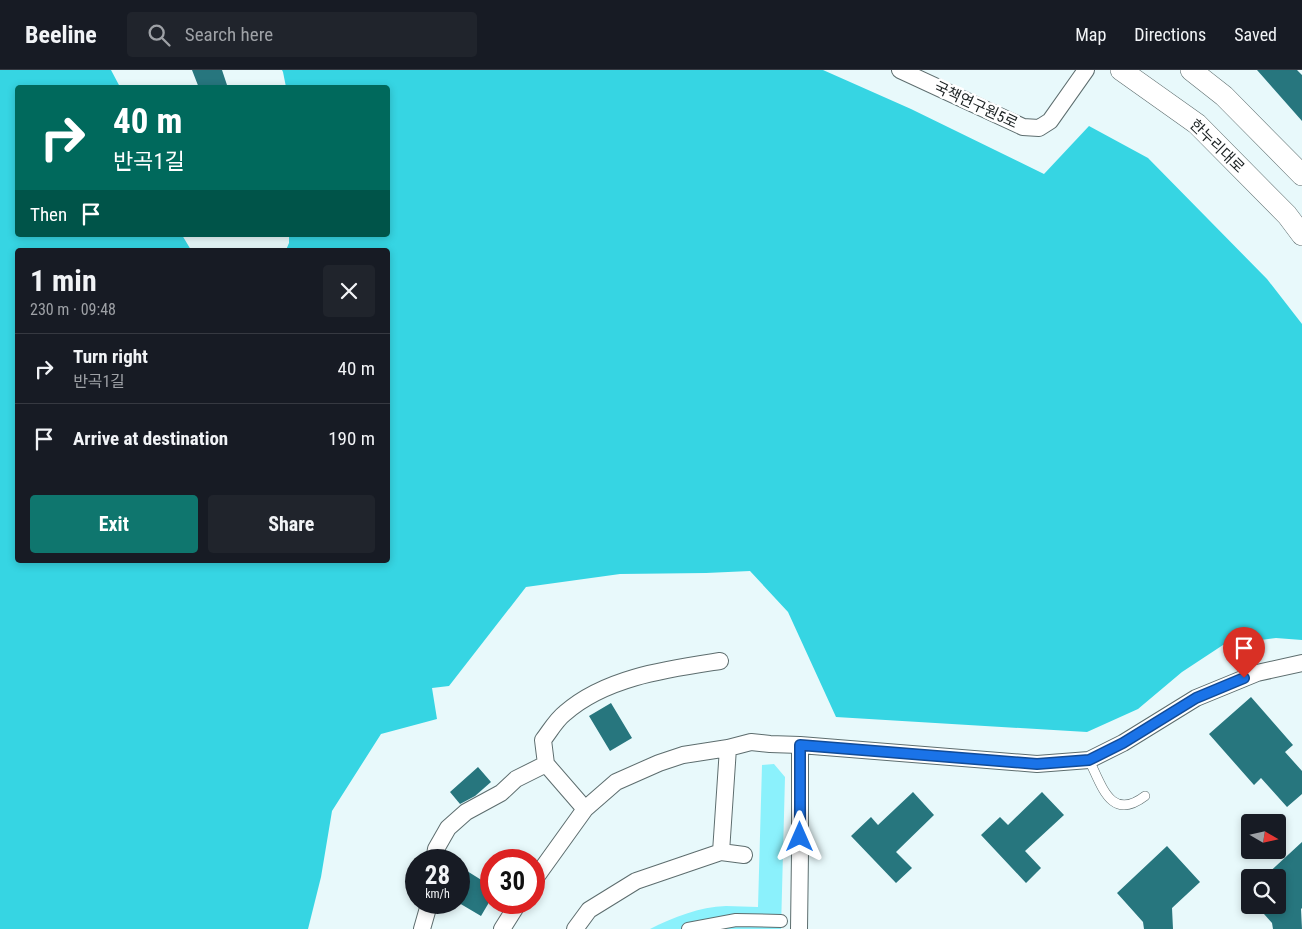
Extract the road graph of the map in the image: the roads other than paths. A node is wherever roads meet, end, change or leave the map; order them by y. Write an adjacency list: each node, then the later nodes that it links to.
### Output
1 (900, 70): 2 (street, 국책연구원5로)
2 (1086, 70)
3 (1121, 70): 6 (street, 한누리대로)
4 (1190, 70): 5 (street)
5 (1302, 175)
6 (1302, 234)
7 (720, 661): 12 (street)
8 (1302, 663): 11 (street)
9 (800, 745): 10 (street); 11 (street); 26 (street)
10 (728, 748): 14 (street); 16 (street)
11 (1089, 760): 13 (lane)
12 (546, 764): 14 (street); 15 (street)
13 (1145, 796)
14 (585, 809): 18 (street)
15 (436, 849)
16 (721, 852): 17 (street); 24 (street)
17 (744, 855)
18 (545, 865)
19 (426, 914): 22 (street)
20 (511, 914): 23 (street)
21 (781, 921): 25 (street)
22 (422, 929)
23 (502, 929)
24 (575, 929)
25 (688, 929)
26 (799, 929)

